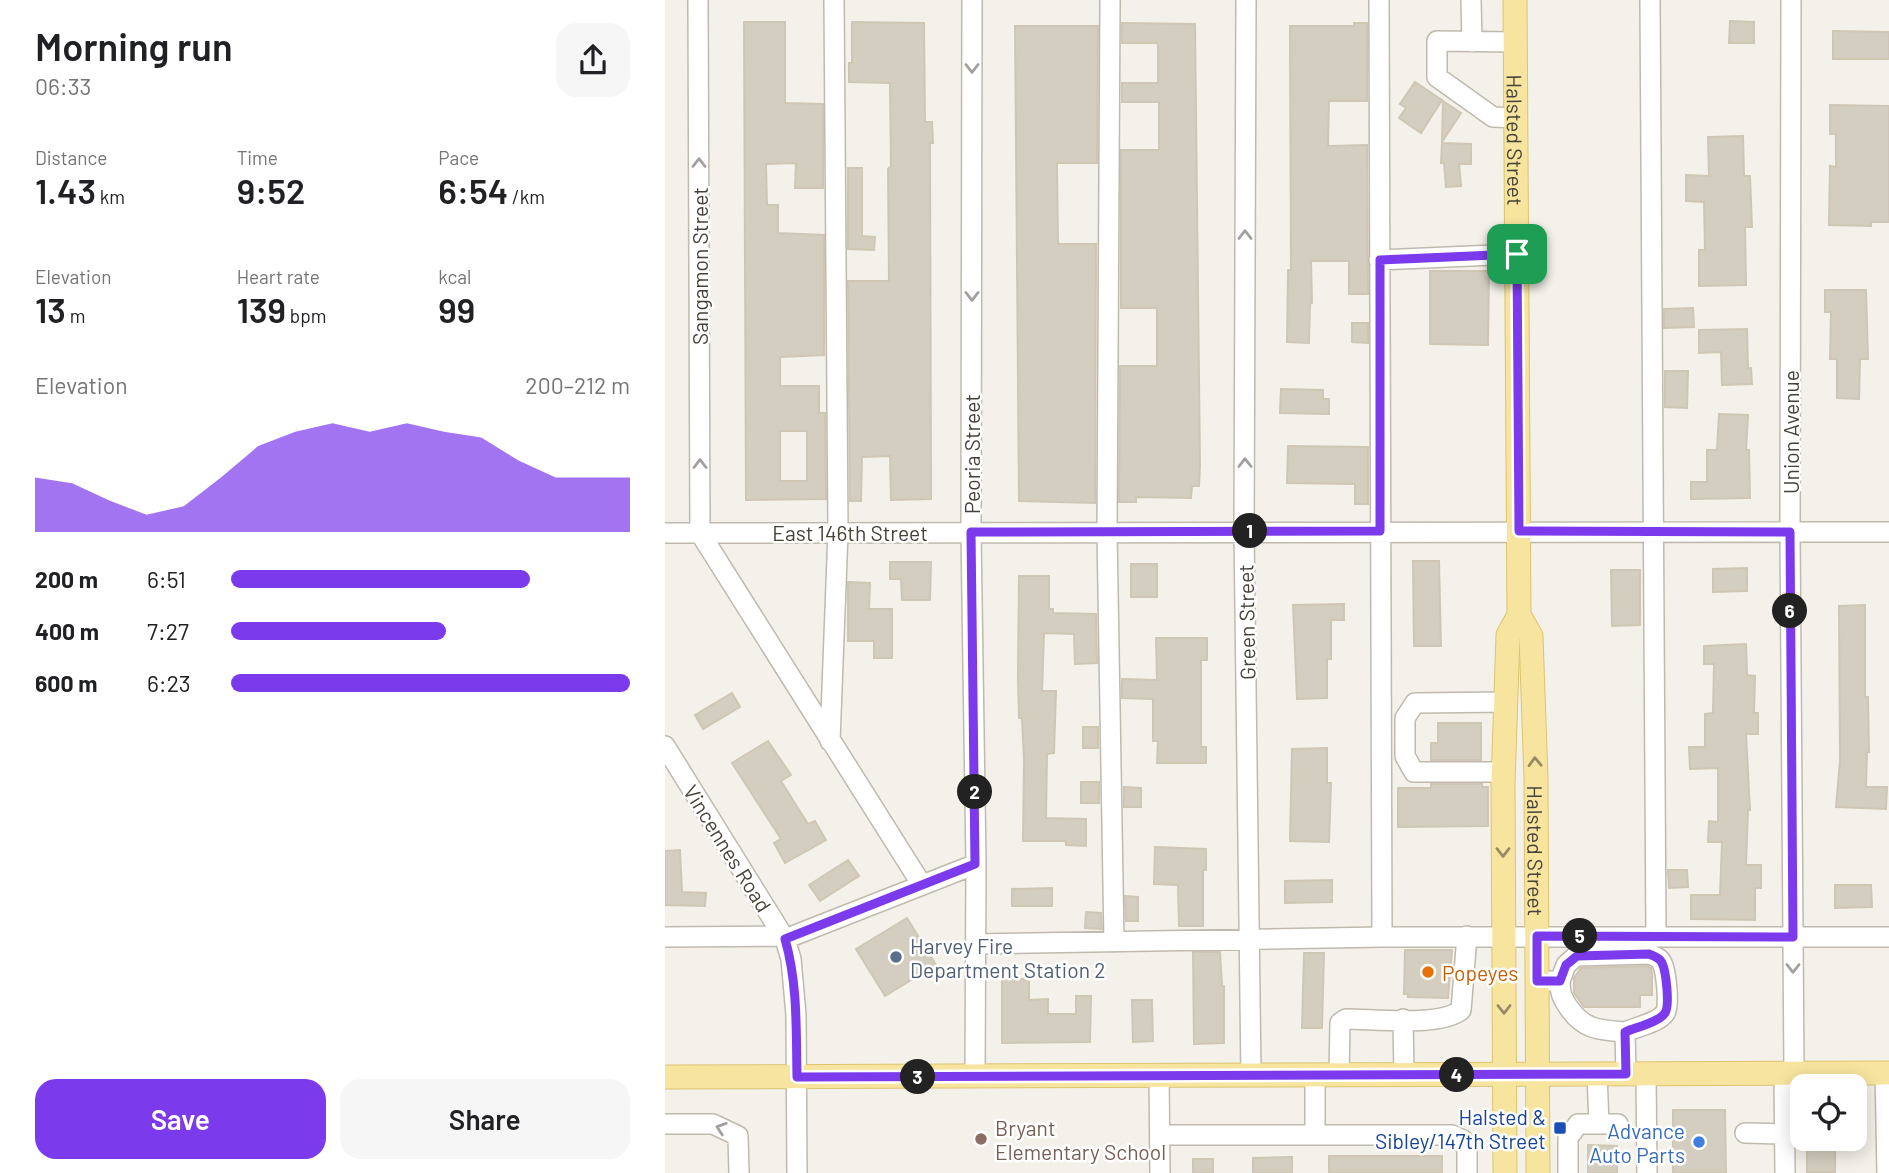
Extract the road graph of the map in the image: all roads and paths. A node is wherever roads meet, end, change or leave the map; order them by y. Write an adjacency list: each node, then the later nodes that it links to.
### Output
1 (698, 0): 26 (street, Sangamon Street, one-way to 1)
2 (834, 0): 19 (street)
3 (972, 0): 20 (street, Peoria Street, one-way to 20)
4 (1110, 0): 21 (street)
5 (1246, 0): 16 (street, Green Street, one-way to 5)
6 (1379, 0): 15 (street)
7 (1471, 0): 11 (street)
8 (1515, 0): 12 (main road, Halsted Street)
9 (1650, 0): 22 (street)
10 (1791, 0): 23 (street, Union Avenue)
11 (1472, 42): 12 (street); 13 (street)
12 (1515, 42): 13 (main road, Halsted Street)
13 (1516, 118): 14 (main road, Halsted Street)
14 (1517, 254): 15 (street); 18 (main road, Halsted Street)
15 (1380, 260): 17 (street)
16 (1244, 531): 17 (street, East 146th Street); 21 (street, East 146th Street); 43 (street, Green Street)
17 (1380, 531): 18 (street, East 146th Street); 40 (street)
18 (1519, 531): 22 (street, East 146th Street); 27 (main road, Halsted Street)
19 (838, 532): 20 (street, East 146th Street); 26 (street, East 146th Street); 29 (street)
20 (971, 532): 21 (street, East 146th Street); 32 (street, Peoria Street)
21 (1107, 532): 44 (street)
22 (1654, 532): 23 (street, East 146th Street); 37 (street)
23 (1790, 532): 24 (street, East 146th Street); 41 (street, Union Avenue)
24 (1889, 532)
25 (665, 533): 26 (street, East 146th Street)
26 (700, 533): 29 (street)
27 (1519, 615): 28 (main road, Halsted Street); 36 (main road, Halsted Street, one-way to 27)
28 (1506, 702): 31 (main road, Halsted Street); 31 (street)
29 (830, 741): 33 (street)
30 (665, 746): 39 (street, Vincennes Road)
31 (1504, 772): 35 (main road, Halsted Street, one-way to 35)
32 (975, 864): 33 (street); 45 (street, Peoria Street)
33 (922, 886): 39 (street)
34 (1467, 936): 35 (street); 40 (street); 47 (street)
35 (1504, 936): 36 (street); 52 (main road, Halsted Street, one-way to 52)
36 (1537, 936): 37 (street); 46 (main road, Halsted Street)
37 (1656, 936): 41 (street)
38 (665, 937): 39 (street)
39 (783, 937): 61 (street, Vincennes Road)
40 (1382, 937): 43 (street)
41 (1793, 937): 42 (street); 49 (street, Union Avenue, one-way to 49)
42 (1889, 937)
43 (1251, 939): 44 (street); 56 (street, Green Street)
44 (1114, 942): 45 (street)
45 (975, 944): 62 (street, Peoria Street)
46 (1548, 981): 48 (street); 48 (street); 53 (main road, Halsted Street)
47 (1403, 1020): 58 (street); 59 (street)
48 (1625, 1032): 51 (street)
49 (1789, 1073): 50 (main road); 51 (main road); 66 (street, Union Avenue)
50 (1887, 1073): 64 (street)
51 (1636, 1074): 54 (main road); 79 (street)
52 (1504, 1075): 53 (main road); 59 (main road); 76 (main road, Halsted Street)
53 (1537, 1075): 54 (main road); 69 (main road, Halsted Street)
54 (1597, 1075): 70 (street)
55 (1159, 1076): 56 (main road); 62 (main road); 67 (street)
56 (1251, 1076): 57 (main road)
57 (1315, 1076): 58 (main road); 68 (street)
58 (1339, 1076): 59 (main road)
59 (1404, 1076)
60 (665, 1077): 61 (main road)
61 (797, 1077): 62 (main road); 73 (street, Vincennes Road)
62 (975, 1077)
63 (665, 1124): 72 (street, one-way to 63)
64 (1888, 1124): 71 (street)
65 (1745, 1133): 66 (street)
66 (1784, 1134): 80 (street, Union Avenue)
67 (1160, 1135): 68 (street); 74 (street)
68 (1315, 1135): 75 (street)
69 (1537, 1138): 70 (street); 77 (main road, Halsted Street)
70 (1568, 1139): 78 (street)
71 (1887, 1165)
72 (739, 1173)
73 (797, 1173)
74 (1160, 1173)
75 (1467, 1173)
76 (1505, 1173)
77 (1538, 1173)
78 (1568, 1173)
79 (1647, 1173)
80 (1785, 1173)

